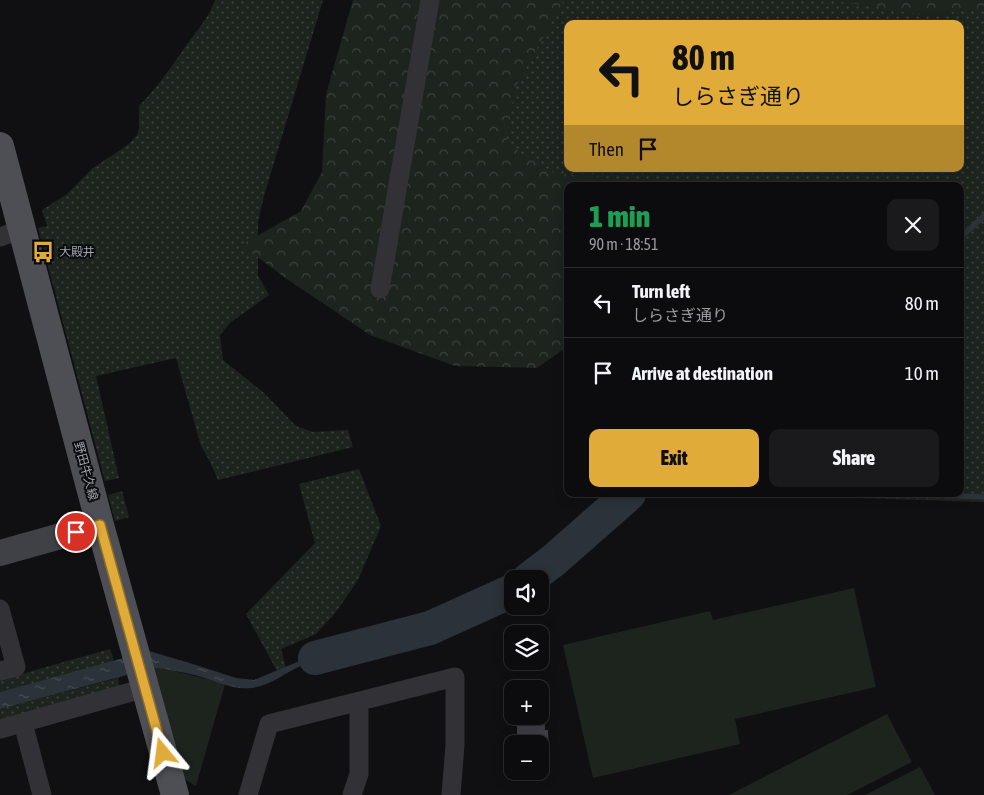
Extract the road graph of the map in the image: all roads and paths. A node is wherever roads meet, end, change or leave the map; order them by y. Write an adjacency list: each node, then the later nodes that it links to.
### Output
1 (430, 0): 4 (street)
2 (0, 146): 3 (main road, 野田牛久線)
3 (11, 233): 5 (main road, 野田牛久線)
4 (380, 289)
5 (100, 525): 6 (street); 9 (main road, 野田牛久線)
6 (0, 553)
7 (0, 609): 8 (street)
8 (0, 671)
9 (140, 671): 11 (street); 13 (main road, 野田牛久線)
10 (359, 701): 15 (street); 16 (street); 17 (street)
11 (23, 724): 12 (street); 14 (street)
12 (0, 730)
13 (180, 792)
14 (42, 795)
15 (248, 795)
16 (352, 795)
17 (451, 795)

